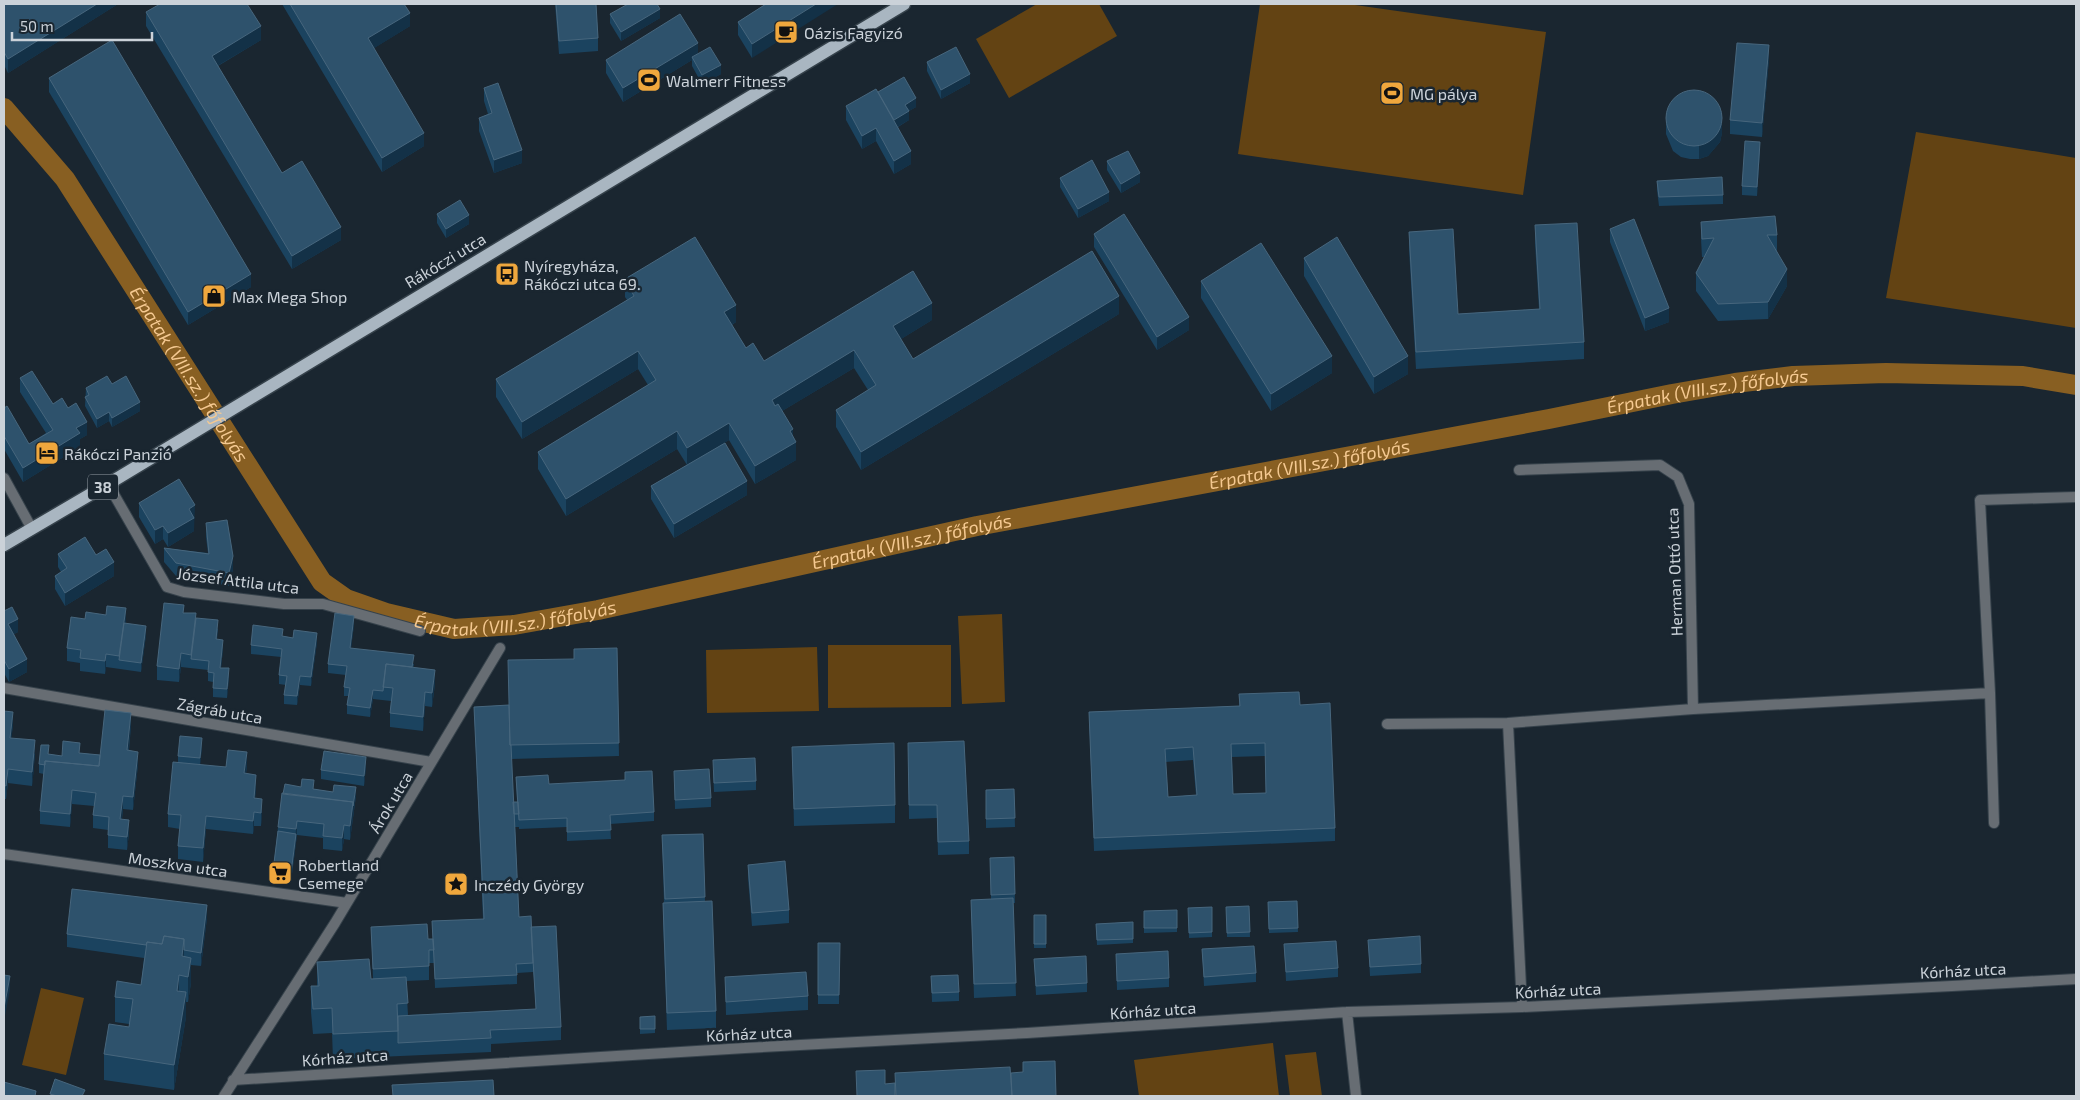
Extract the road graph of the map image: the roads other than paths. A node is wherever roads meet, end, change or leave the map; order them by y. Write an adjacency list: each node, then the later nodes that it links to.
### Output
1 (904, 4): 4 (main road, Rákóczi utca / 38)
2 (1519, 470): 12 (street, Herman Ottó utca)
3 (4, 478): 6 (street)
4 (108, 484): 6 (main road, Rákóczi utca / 38); 8 (street, József Attila utca)
5 (2076, 497): 11 (street)
6 (32, 529): 7 (main road, Rákóczi utca / 38)
7 (4, 545)
8 (420, 631)
9 (500, 648): 15 (street, Árok utca)
10 (4, 688): 15 (street, Zágráb utca)
11 (1990, 693): 12 (street); 16 (street)
12 (1693, 709): 13 (street)
13 (1508, 723): 14 (street); 20 (street)
14 (1387, 724)
15 (431, 762): 18 (street, Árok utca)
16 (1994, 823)
17 (4, 854): 18 (street, Moszkva utca)
18 (347, 903): 22 (street, Árok utca)
19 (2076, 979): 20 (street, Kórház utca)
20 (1522, 1007): 21 (street, Kórház utca)
21 (1347, 1012): 22 (street, Kórház utca); 24 (street)
22 (233, 1080): 23 (street, Árok utca)
23 (224, 1096)
24 (1356, 1096)

